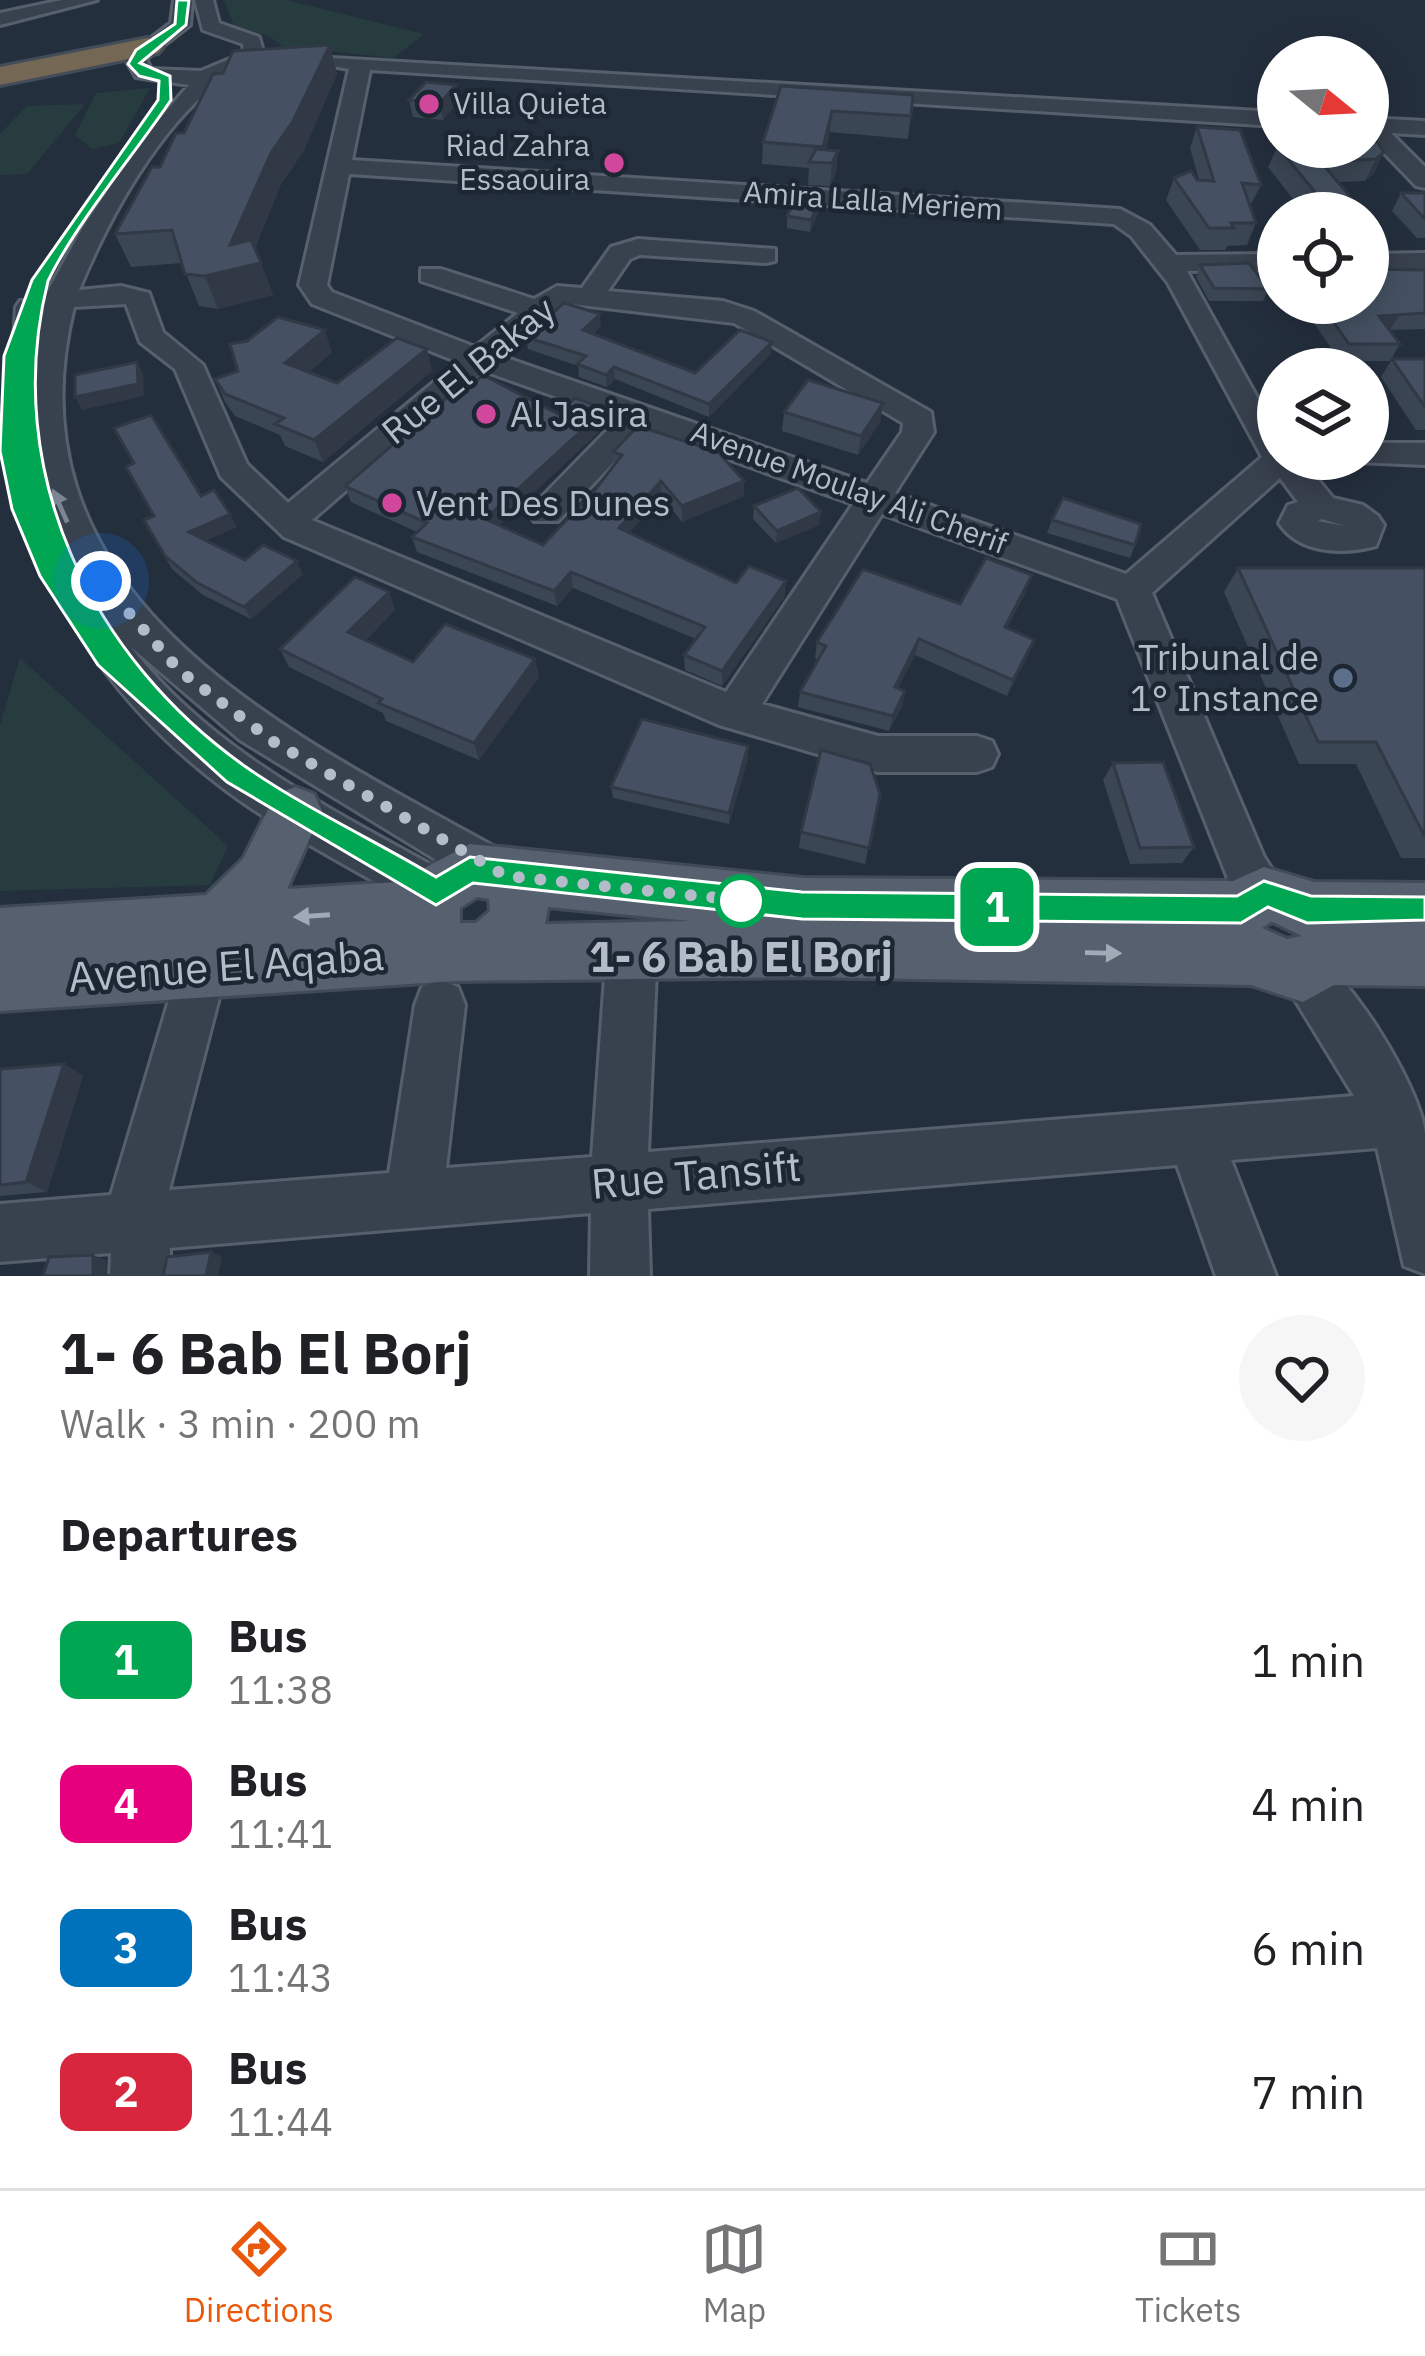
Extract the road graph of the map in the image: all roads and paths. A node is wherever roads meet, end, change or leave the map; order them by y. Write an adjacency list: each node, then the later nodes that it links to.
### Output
1 (2, 0): 5 (street)
2 (88, 0): 5 (street)
3 (183, 0): 8 (street)
4 (204, 0): 6 (street)
5 (10, 17)
6 (229, 33): 7 (street); 8 (street)
7 (256, 49): 11 (street); 11 (street)
8 (154, 60): 11 (street); 12 (highway); 13 (highway); 44 (street)
9 (307, 61): 10 (street)
10 (361, 63): 14 (street); 18 (street, Avenue Moulay Ali Cherif)
11 (228, 70): 28 (street)
12 (0, 76)
13 (0, 85)
14 (1257, 118)
15 (1425, 128): 16 (street)
16 (1389, 132)
17 (1389, 148): 19 (street)
18 (337, 166): 20 (street, Amira Lalla Meriem); 30 (street, Avenue Moulay Ali Cherif)
19 (1425, 181)
20 (709, 221): 21 (street); 25 (street, Amira Lalla Meriem); 27 (street)
21 (766, 255)
22 (1425, 261): 24 (street)
23 (1257, 262): 25 (street)
24 (1389, 262)
25 (1171, 263): 32 (street, Amira Lalla Meriem)
26 (431, 275): 29 (street)
27 (592, 294): 29 (street, Rue El Bakay); 37 (street, Rue El Bakay)
28 (58, 300): 40 (street); 45 (street, one-way to 28)
29 (538, 310): 30 (street, Rue El Bakay)
30 (480, 359): 31 (street, Avenue Moulay Ali Cherif); 40 (street, Rue El Bakay)
31 (641, 414): 37 (street, Avenue Moulay Ali Cherif); 39 (street)
32 (1257, 426)
33 (1389, 454): 34 (street)
34 (1425, 454)
35 (1257, 479): 41 (street)
36 (1298, 480): 38 (street, Amira Lalla Meriem)
37 (873, 496): 41 (street, Avenue Moulay Ali Cherif); 42 (street, Rue El Bakay)
38 (1321, 507)
39 (546, 513)
40 (292, 518): 42 (street)
41 (1132, 590): 47 (street)
42 (734, 713): 43 (street)
43 (977, 754)
44 (295, 811): 49 (street); 50 (main road)
45 (501, 873): 47 (main road, Avenue El Aqaba); 49 (main road)
46 (1425, 911): 47 (main road, Avenue El Aqaba)
47 (1283, 933): 51 (main road, Avenue El Aqaba, one-way to 47); 52 (main road, Avenue El Aqaba); 55 (street)
48 (0, 937): 50 (main road, Avenue El Aqaba)
49 (448, 942): 50 (main road, Avenue El Aqaba); 51 (main road, Avenue El Aqaba); 57 (street)
50 (210, 945): 53 (main road, Avenue El Aqaba); 60 (street)
51 (632, 949): 56 (street)
52 (1425, 957)
53 (0, 981)
54 (1194, 1136): 55 (street, Rue Tansift); 56 (street, Rue Tansift); 62 (street)
55 (1410, 1157): 59 (street)
56 (619, 1181): 57 (street, Rue Tansift); 61 (street)
57 (414, 1198): 60 (street, Rue Tansift)
58 (0, 1233): 60 (street, Rue Tansift)
59 (1425, 1245)
60 (136, 1249)
61 (620, 1276)
62 (1246, 1276)

